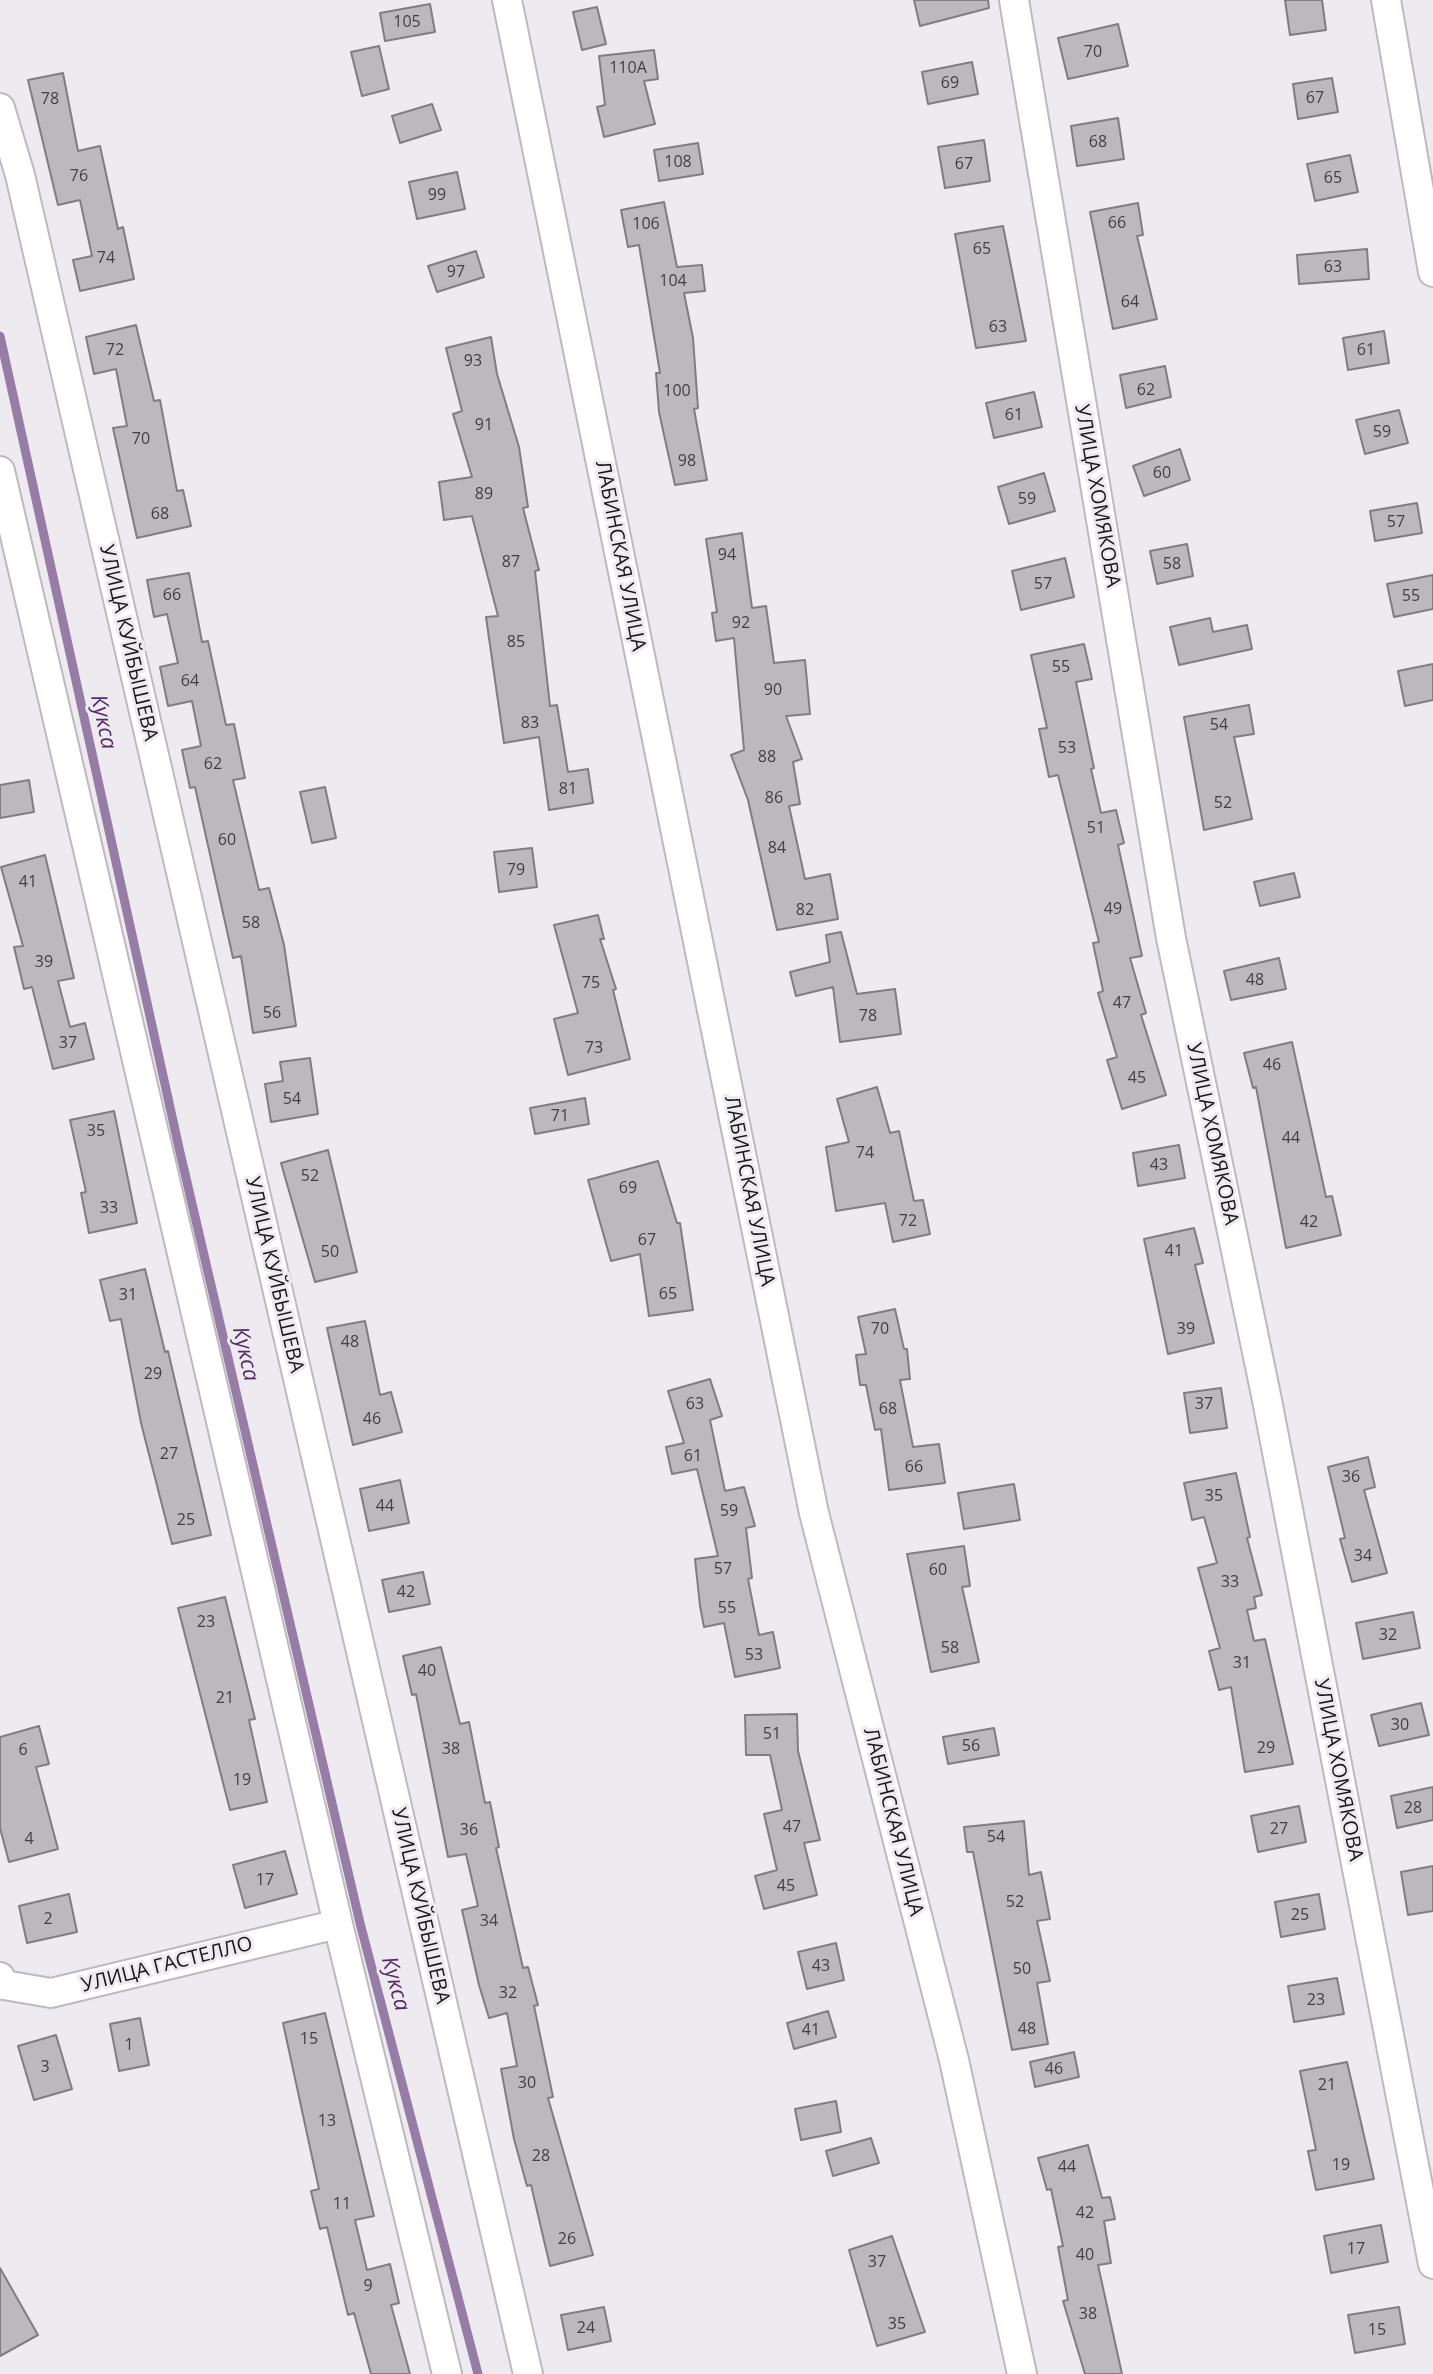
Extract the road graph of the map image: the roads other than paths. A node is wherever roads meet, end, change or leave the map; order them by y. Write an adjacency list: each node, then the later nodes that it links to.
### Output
1 (507, 0): 13 (street, ЛАБИНСКАЯ УЛИЦА)
2 (1014, 0): 10 (street, УЛИЦА ХОМЯКОВА)
3 (1386, 0): 6 (street)
4 (0, 108): 5 (street, УЛИЦА КУЙБЫШЕВА)
5 (10, 184): 12 (street, УЛИЦА КУЙБЫШЕВА)
6 (1433, 272)
7 (0, 471): 8 (street)
8 (338, 1924): 9 (street, УЛИЦА ГАСТЕЛЛО); 11 (street)
9 (0, 1977)
10 (1433, 2264)
11 (447, 2374)
12 (528, 2374)
13 (1022, 2374)

